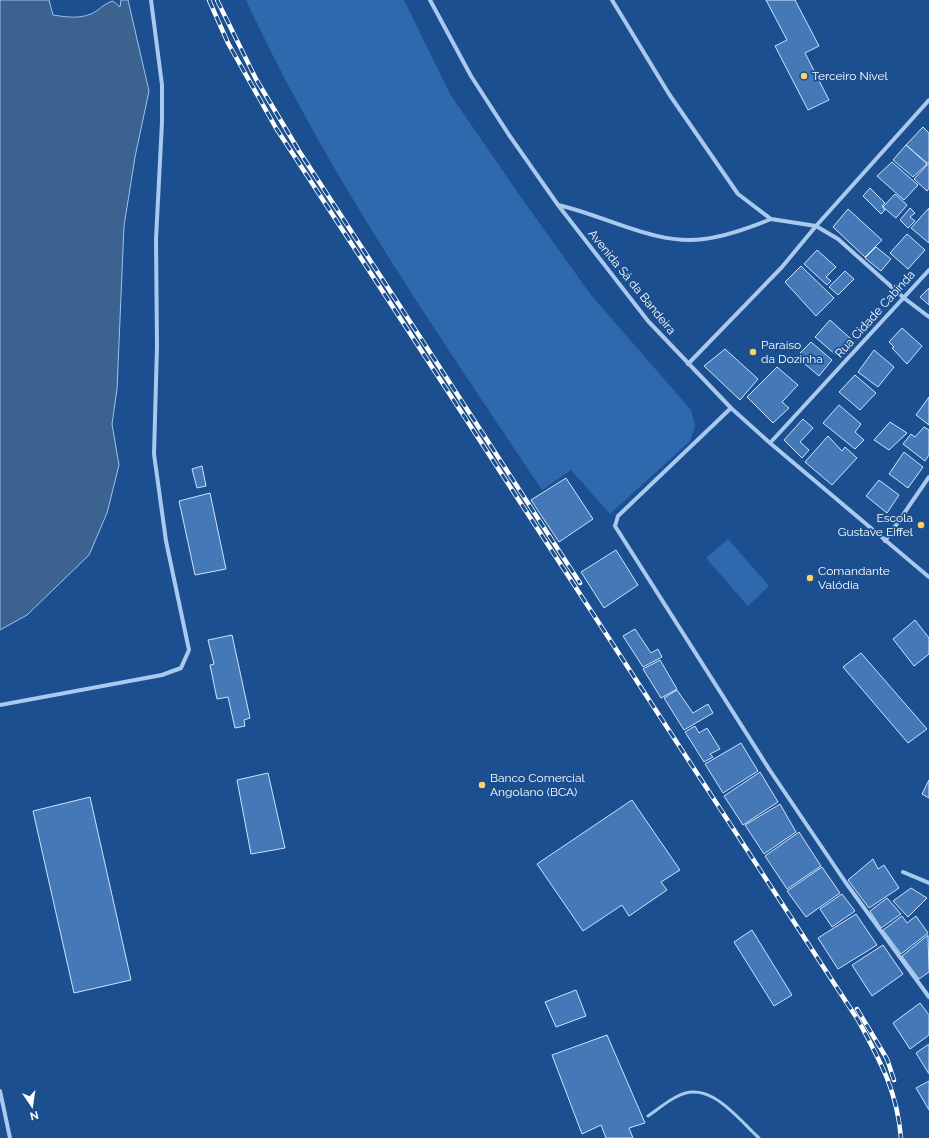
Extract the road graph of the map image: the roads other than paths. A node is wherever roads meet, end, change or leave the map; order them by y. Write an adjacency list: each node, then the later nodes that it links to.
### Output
1 (151, 0): 17 (street)
2 (430, 0): 5 (street, Avenida Sá da Bandeira)
3 (612, 0): 6 (street)
4 (929, 100): 7 (street)
5 (558, 205): 6 (street); 11 (street, Avenida Sá da Bandeira)
6 (771, 219): 7 (street)
7 (816, 226): 9 (street); 11 (street)
8 (929, 270): 9 (street, Rua Cidade Cabinda)
9 (904, 298): 10 (street); 13 (street, Rua Cidade Cabinda)
10 (929, 317)
11 (688, 364): 12 (street, Avenida Sá da Bandeira)
12 (731, 408): 13 (street, Avenida Sá da Bandeira); 20 (street)
13 (770, 443): 15 (street, Avenida Sá da Bandeira)
14 (929, 477): 15 (street)
15 (885, 541): 16 (street, Avenida Sá da Bandeira)
16 (929, 577)
17 (0, 705)
18 (903, 872): 19 (street)
19 (929, 883)
20 (929, 997)
21 (0, 1090): 23 (street)
22 (648, 1116): 24 (lane)
23 (10, 1138)
24 (759, 1138)

